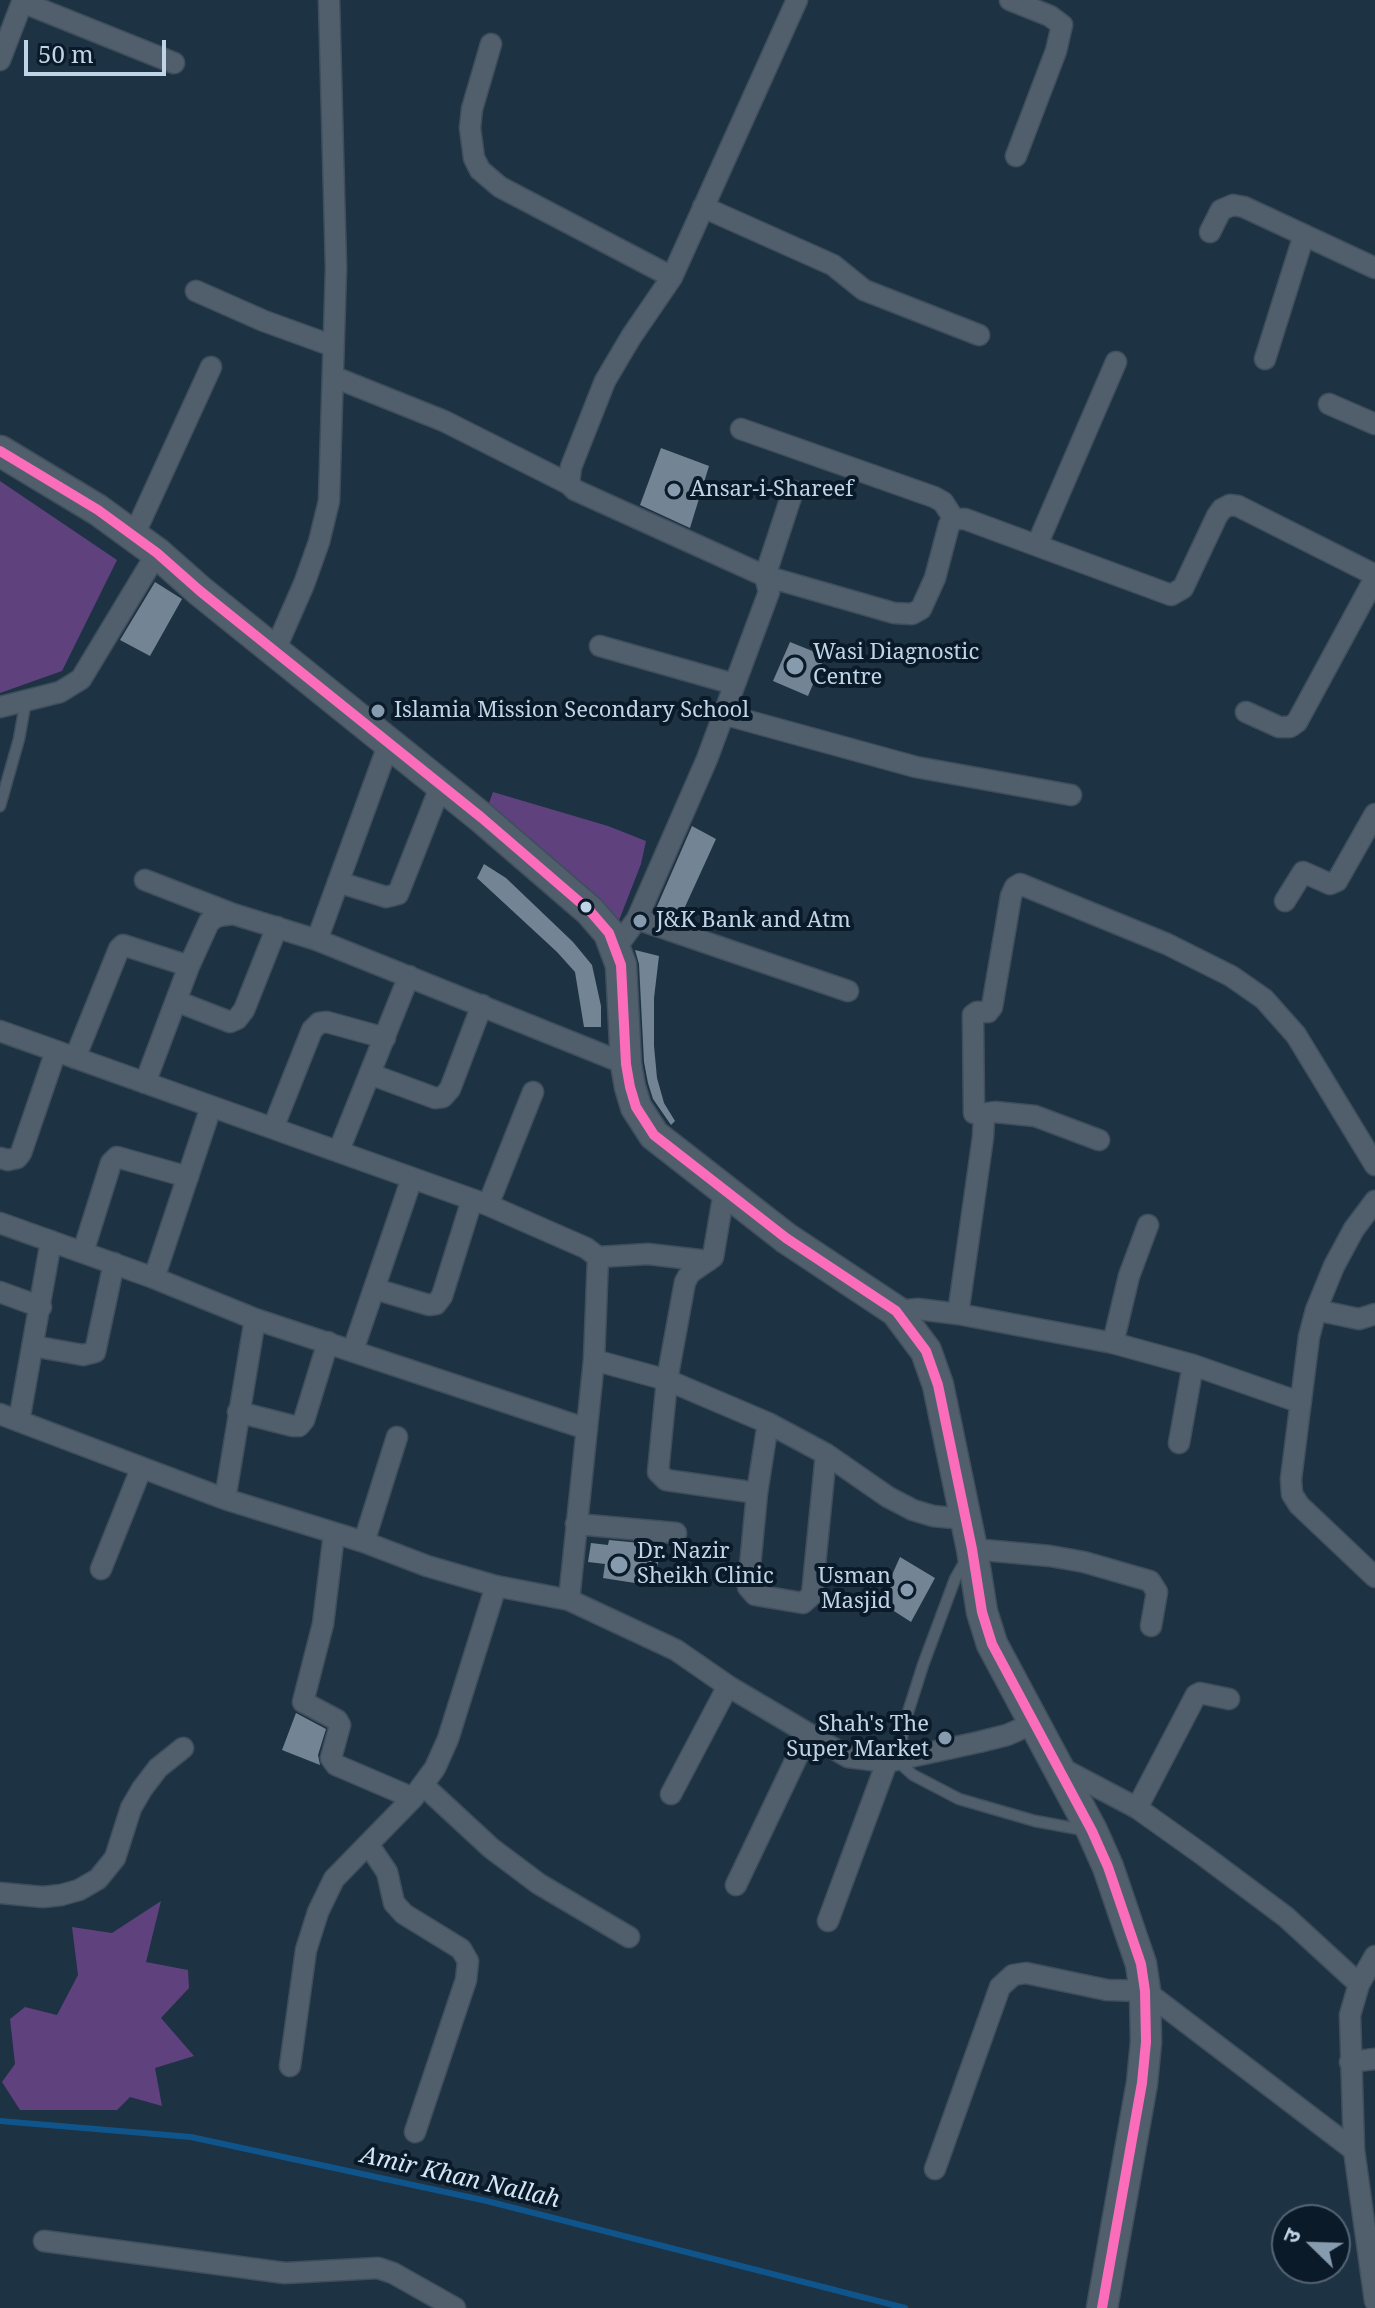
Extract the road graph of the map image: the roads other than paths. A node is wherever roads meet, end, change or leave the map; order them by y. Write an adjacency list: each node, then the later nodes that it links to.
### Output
1 (329, 0): 16 (street)
2 (797, 0): 9 (street)
3 (1010, 0): 8 (street)
4 (22, 1): 6 (street); 7 (street)
5 (491, 44): 13 (street)
6 (0, 60)
7 (174, 63)
8 (1016, 156)
9 (703, 207): 13 (street); 15 (street)
10 (1210, 232): 11 (street)
11 (1304, 235): 12 (street); 17 (street)
12 (1375, 268)
13 (672, 277): 25 (street)
14 (196, 291): 16 (street)
15 (979, 335)
16 (333, 346): 20 (street)
17 (1265, 359)
18 (1116, 362): 29 (street)
19 (211, 367): 28 (street)
20 (334, 377): 25 (street); 33 (street)
21 (1329, 404): 22 (street)
22 (1375, 424)
23 (741, 429): 27 (street)
24 (0, 451): 28 (main road)
25 (569, 484): 30 (street)
26 (793, 491): 30 (street)
27 (954, 519): 29 (street); 30 (street)
28 (145, 544): 33 (main road); 35 (street)
29 (1037, 545): 31 (street)
30 (765, 576): 34 (street)
31 (1375, 577): 37 (street)
32 (600, 646): 34 (street)
33 (275, 650): 39 (main road)
34 (734, 684): 38 (street)
35 (26, 700): 36 (street); 42 (lane)
36 (0, 707)
37 (1246, 712)
38 (723, 714): 41 (street); 48 (street)
39 (389, 743): 40 (main road); 45 (street)
40 (441, 785): 45 (street); 51 (main road)
41 (1071, 795)
42 (0, 806)
43 (1375, 814): 46 (street)
44 (145, 880): 47 (street)
45 (338, 882): 50 (street)
46 (1285, 901)
47 (233, 914): 49 (street); 52 (street)
48 (637, 919): 51 (street); 54 (street)
49 (277, 927): 50 (street); 55 (street)
50 (317, 940): 53 (street)
51 (616, 948): 60 (main road)
52 (189, 966): 55 (street); 59 (street)
53 (409, 976): 56 (street); 58 (street)
54 (848, 991)
55 (176, 1001): 62 (street)
56 (482, 1005): 60 (street); 61 (street)
57 (0, 1031): 59 (street)
58 (385, 1038): 61 (street); 66 (street)
59 (65, 1054): 62 (street); 69 (street)
60 (626, 1064): 73 (main road)
61 (370, 1074): 68 (street)
62 (145, 1083): 64 (street)
63 (533, 1092): 75 (street)
64 (211, 1107): 66 (street); 71 (street)
65 (982, 1114): 67 (street); 70 (street); 89 (street)
66 (273, 1128): 68 (street)
67 (1099, 1140)
68 (339, 1150): 72 (street)
69 (0, 1158)
70 (1375, 1165)
71 (188, 1177): 79 (street); 83 (street)
72 (412, 1178): 75 (street); 84 (street)
73 (724, 1192): 81 (street); 88 (main road)
74 (1375, 1201): 87 (street)
75 (480, 1203): 80 (street); 84 (street)
76 (0, 1223): 78 (street)
77 (1148, 1225): 93 (street)
78 (51, 1241): 79 (street); 86 (street)
79 (83, 1252): 82 (street)
80 (598, 1257): 81 (street); 96 (street)
81 (708, 1261): 98 (street)
82 (114, 1263): 83 (street); 94 (street)
83 (154, 1278): 91 (street)
84 (375, 1289): 95 (street)
85 (0, 1292): 86 (street)
86 (41, 1307): 94 (street)
87 (1316, 1310): 90 (street); 99 (street)
88 (896, 1311): 89 (street); 110 (main road)
89 (958, 1314): 93 (street)
90 (1375, 1314)
91 (255, 1319): 92 (street); 100 (street)
92 (328, 1342): 95 (street); 100 (street)
93 (1113, 1343): 97 (street)
94 (33, 1346): 101 (street)
95 (353, 1350): 103 (street)
96 (594, 1360): 98 (street); 103 (street)
97 (1193, 1365): 99 (street); 105 (street)
98 (667, 1380): 102 (street); 108 (street)
99 (1299, 1402): 117 (street)
100 (238, 1412): 109 (street)
101 (9, 1418): 107 (street)
102 (768, 1423): 106 (street); 108 (street)
103 (587, 1429): 111 (street)
104 (397, 1437): 114 (street)
105 (1179, 1443)
106 (826, 1454): 108 (street); 110 (street)
107 (141, 1469): 109 (street); 116 (street)
108 (757, 1493)
109 (225, 1499): 113 (street)
110 (964, 1519): 115 (main road)
111 (576, 1524): 112 (street); 119 (street)
112 (676, 1533)
113 (334, 1534): 114 (street); 128 (street)
114 (364, 1542): 118 (street)
115 (972, 1549): 120 (street); 123 (main road); 126 (lane)
116 (101, 1569)
117 (1375, 1577)
118 (496, 1586): 119 (street); 128 (street)
119 (569, 1600): 121 (street)
120 (1151, 1626)
121 (728, 1686): 124 (street); 129 (street)
122 (1229, 1699): 130 (street)
123 (1034, 1723): 126 (street); 127 (main road)
124 (808, 1734): 126 (street); 133 (street)
125 (183, 1748): 134 (street)
126 (894, 1761): 131 (lane); 135 (street)
127 (1061, 1768): 130 (street); 131 (main road)
128 (419, 1792): 132 (street); 136 (street)
129 (671, 1794)
130 (1137, 1808): 138 (street)
131 (1092, 1831): 139 (main road)
132 (368, 1844): 142 (street); 143 (street)
133 (736, 1885)
134 (0, 1893)
135 (828, 1921)
136 (629, 1937)
137 (1375, 1956): 138 (street)
138 (1359, 1984): 141 (street)
139 (1145, 1991): 144 (street); 145 (street); 149 (main road)
140 (1375, 2059): 141 (street)
141 (1350, 2062): 144 (street)
142 (290, 2066)
143 (415, 2132)
144 (1354, 2150): 147 (street)
145 (935, 2169)
146 (44, 2241): 148 (street)
147 (1375, 2295)
148 (455, 2308)
149 (1102, 2308)

